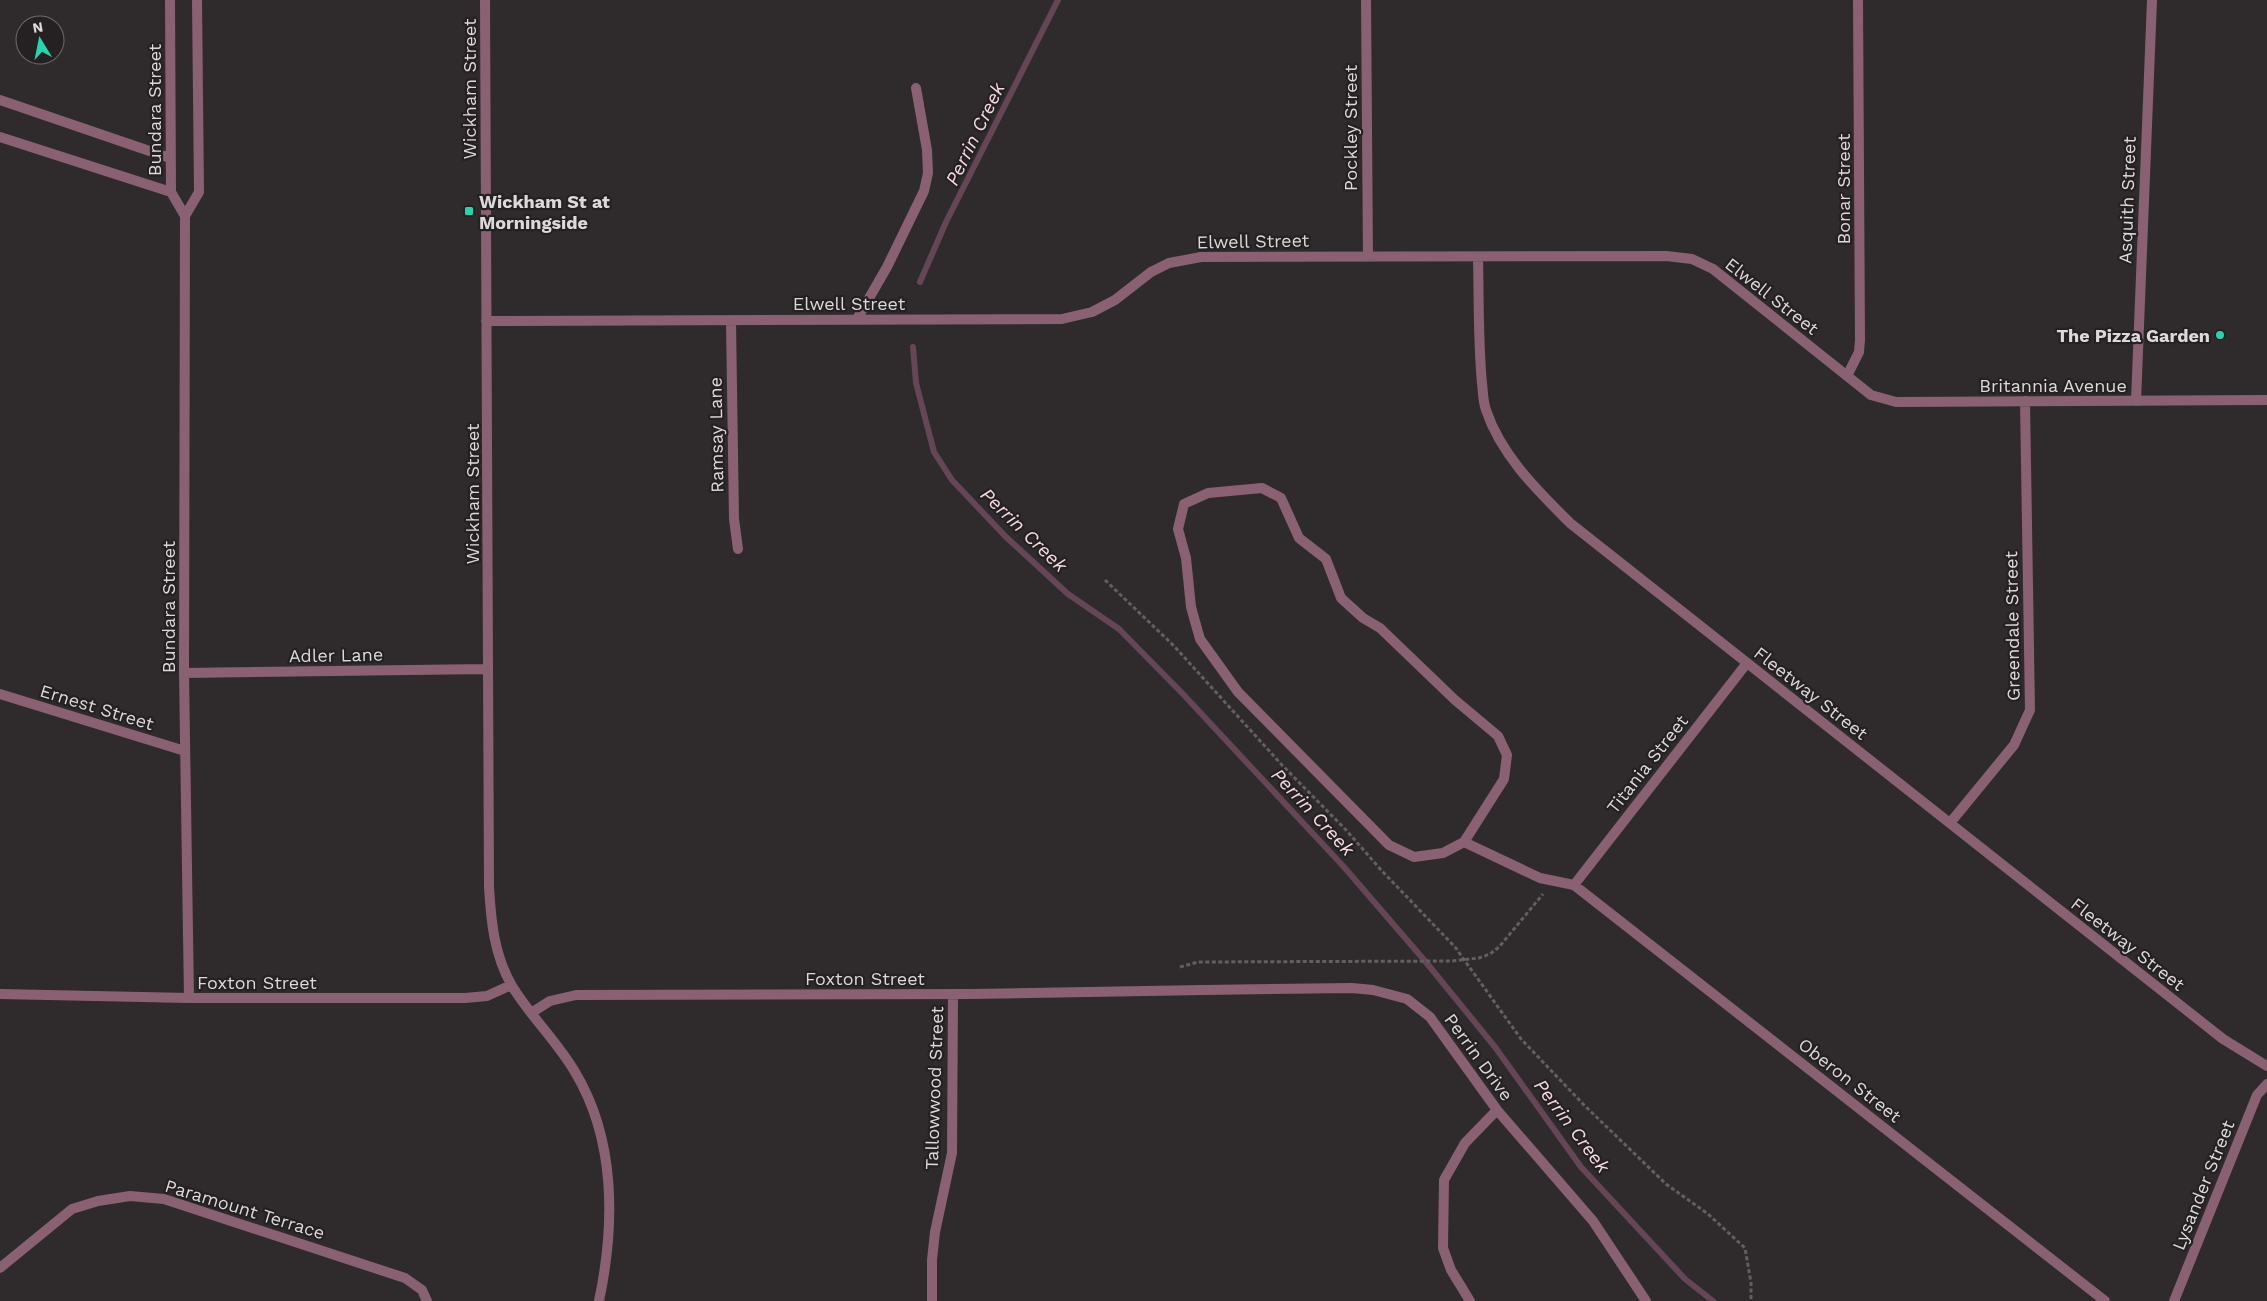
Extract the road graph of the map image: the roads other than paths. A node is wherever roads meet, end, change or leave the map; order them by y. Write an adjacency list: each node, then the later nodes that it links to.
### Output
1 (170, 0): 10 (street, Bundara Street)
2 (197, 0): 12 (street, Bundara Street)
3 (485, 0): 16 (street, Wickham Street)
4 (1366, 0): 13 (street, Pockley Street)
5 (1858, 0): 18 (street, Bonar Street)
6 (2152, 0): 21 (street, Asquith Street)
7 (916, 88): 15 (street)
8 (0, 100): 10 (street)
9 (0, 137): 11 (street)
10 (170, 158): 11 (street, Bundara Street)
11 (171, 192): 12 (street, Bundara Street)
12 (185, 216): 25 (street, Bundara Street)
13 (1368, 256): 14 (street, Elwell Street); 15 (street, Elwell Street)
14 (1478, 256): 18 (street, Elwell Street); 23 (street, Fleetway Street)
15 (857, 319): 17 (street, Elwell Street)
16 (486, 321): 17 (street, Elwell Street); 24 (street, Wickham Street)
17 (731, 321): 22 (street, Ramsay Lane)
18 (1846, 376): 20 (street, Britannia Avenue)
19 (2267, 400): 21 (street, Britannia Avenue)
20 (2025, 401): 21 (street, Britannia Avenue); 28 (street, Greendale Street)
21 (2136, 401)
22 (738, 549)
23 (1747, 663): 28 (street, Fleetway Street); 30 (street, Titania Street)
24 (488, 669): 25 (street, Adler Lane); 31 (street, Wickham Street)
25 (184, 673): 27 (street, Bundara Street)
26 (0, 694): 27 (street, Ernest Street)
27 (185, 751): 35 (street, Bundara Street)
28 (1950, 823): 37 (street, Fleetway Street)
29 (1464, 842): 29 (street); 30 (street)
30 (1574, 885): 46 (street, Oberon Street)
31 (511, 985): 35 (street, Foxton Street); 36 (street, Wickham Street)
32 (1203, 990): 34 (street, Foxton Street); 39 (street, Perrin Drive)
33 (0, 994): 35 (street, Foxton Street)
34 (953, 994): 36 (street, Foxton Street); 43 (street, Tallowwood Street)
35 (189, 998)
36 (531, 1013): 42 (street, Wickham Street)
37 (2267, 1066)
38 (2267, 1084): 47 (street, Lysander Street)
39 (1497, 1110): 44 (street); 45 (street, Perrin Drive)
40 (0, 1268): 41 (street, Paramount Terrace)
41 (427, 1301)
42 (599, 1301)
43 (932, 1301)
44 (1470, 1301)
45 (1646, 1301)
46 (2105, 1301)
47 (2174, 1301)

